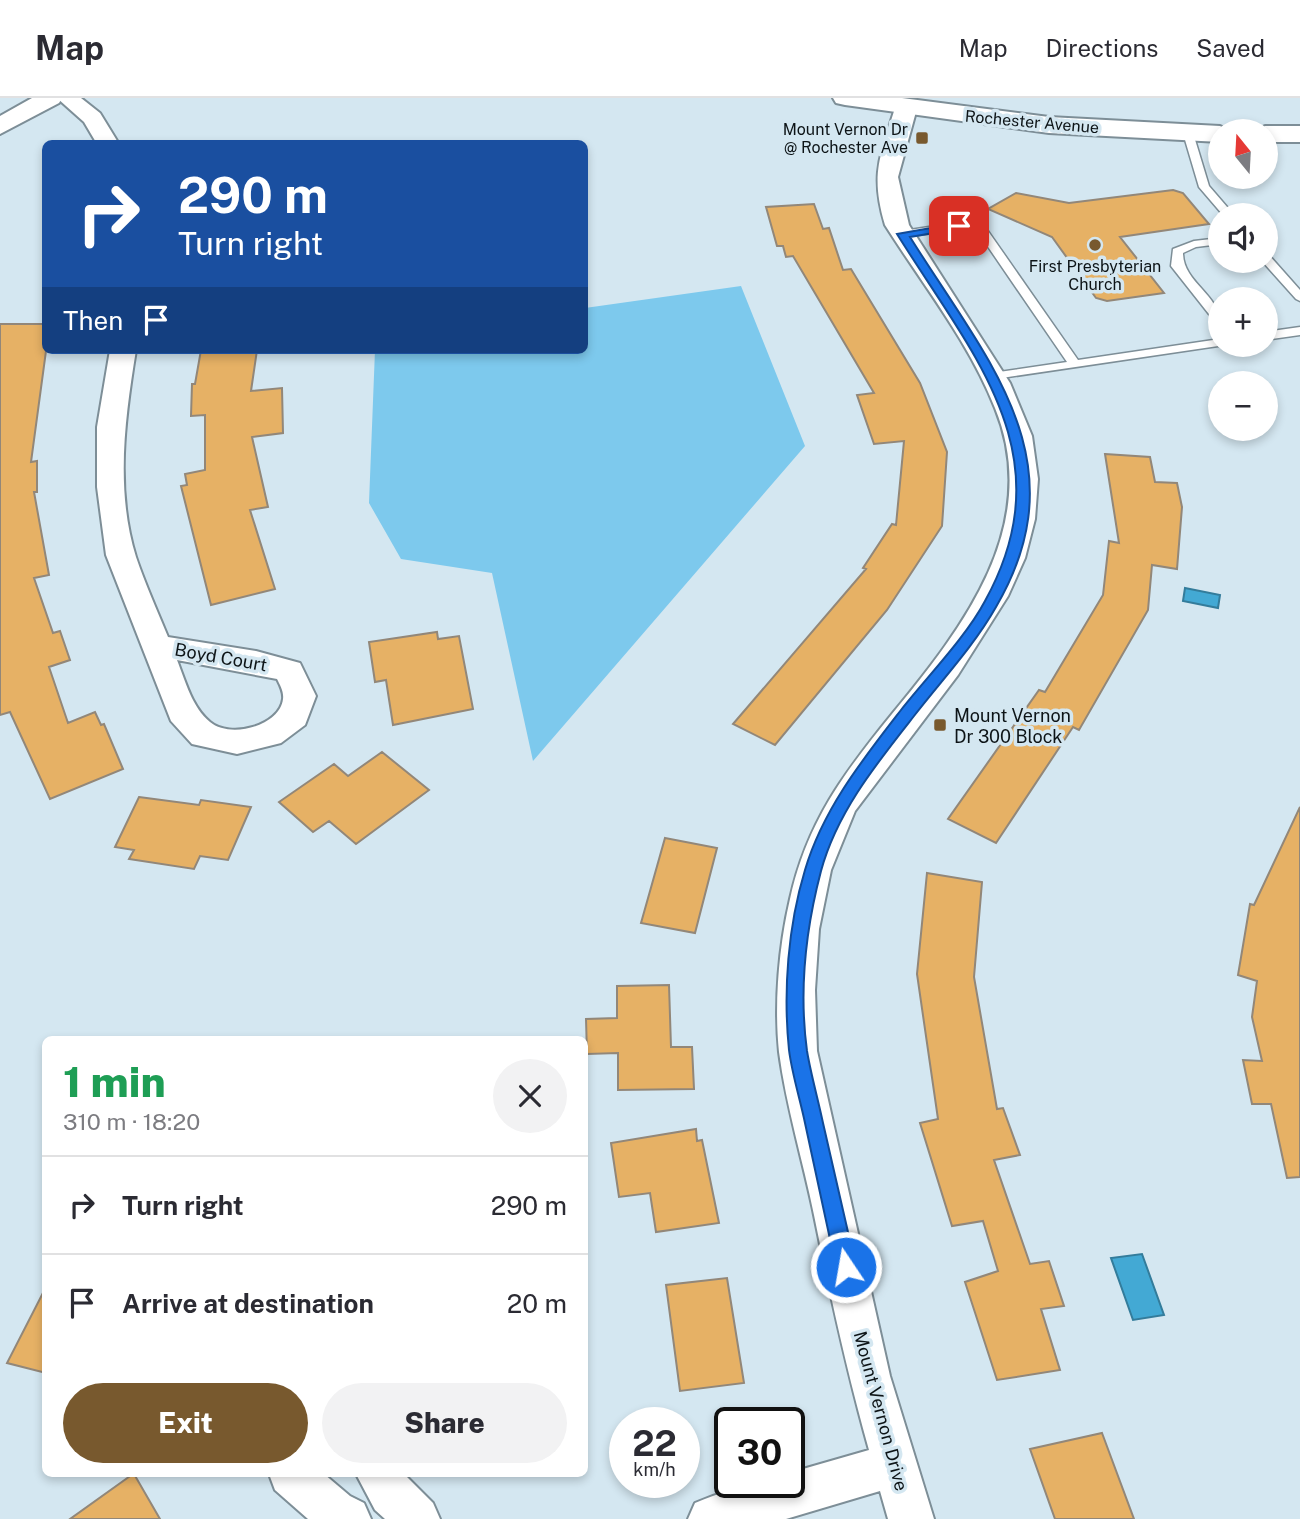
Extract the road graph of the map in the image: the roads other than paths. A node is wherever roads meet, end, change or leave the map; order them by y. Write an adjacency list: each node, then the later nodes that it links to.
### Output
1 (50, 98): 5 (main road)
2 (68, 98): 10 (street)
3 (845, 98): 4 (main road, Rochester Avenue)
4 (906, 108): 6 (main road, Rochester Avenue); 12 (street, Mount Vernon Drive)
5 (0, 126)
6 (1188, 133): 7 (main road, Rochester Avenue); 11 (lane)
7 (1208, 134)
8 (1278, 134): 9 (main road)
9 (1300, 134)
10 (106, 140)
11 (1219, 203)
12 (903, 234): 21 (lane); 22 (street, Mount Vernon Drive)
13 (1208, 242): 16 (lane)
14 (1278, 272): 15 (lane)
15 (1300, 297)
16 (1208, 305)
17 (1300, 331): 18 (lane)
18 (1278, 334)
19 (1208, 345): 21 (lane)
20 (122, 354): 23 (street, Boyd Court)
21 (1075, 365): 22 (lane)
22 (992, 377): 24 (street, Mount Vernon Drive)
23 (154, 645)
24 (895, 1464): 29 (street); 30 (street, Mount Vernon Drive)
25 (294, 1477): 27 (street)
26 (381, 1477): 28 (street)
27 (348, 1519)
28 (417, 1519)
29 (711, 1519)
30 (911, 1519)

